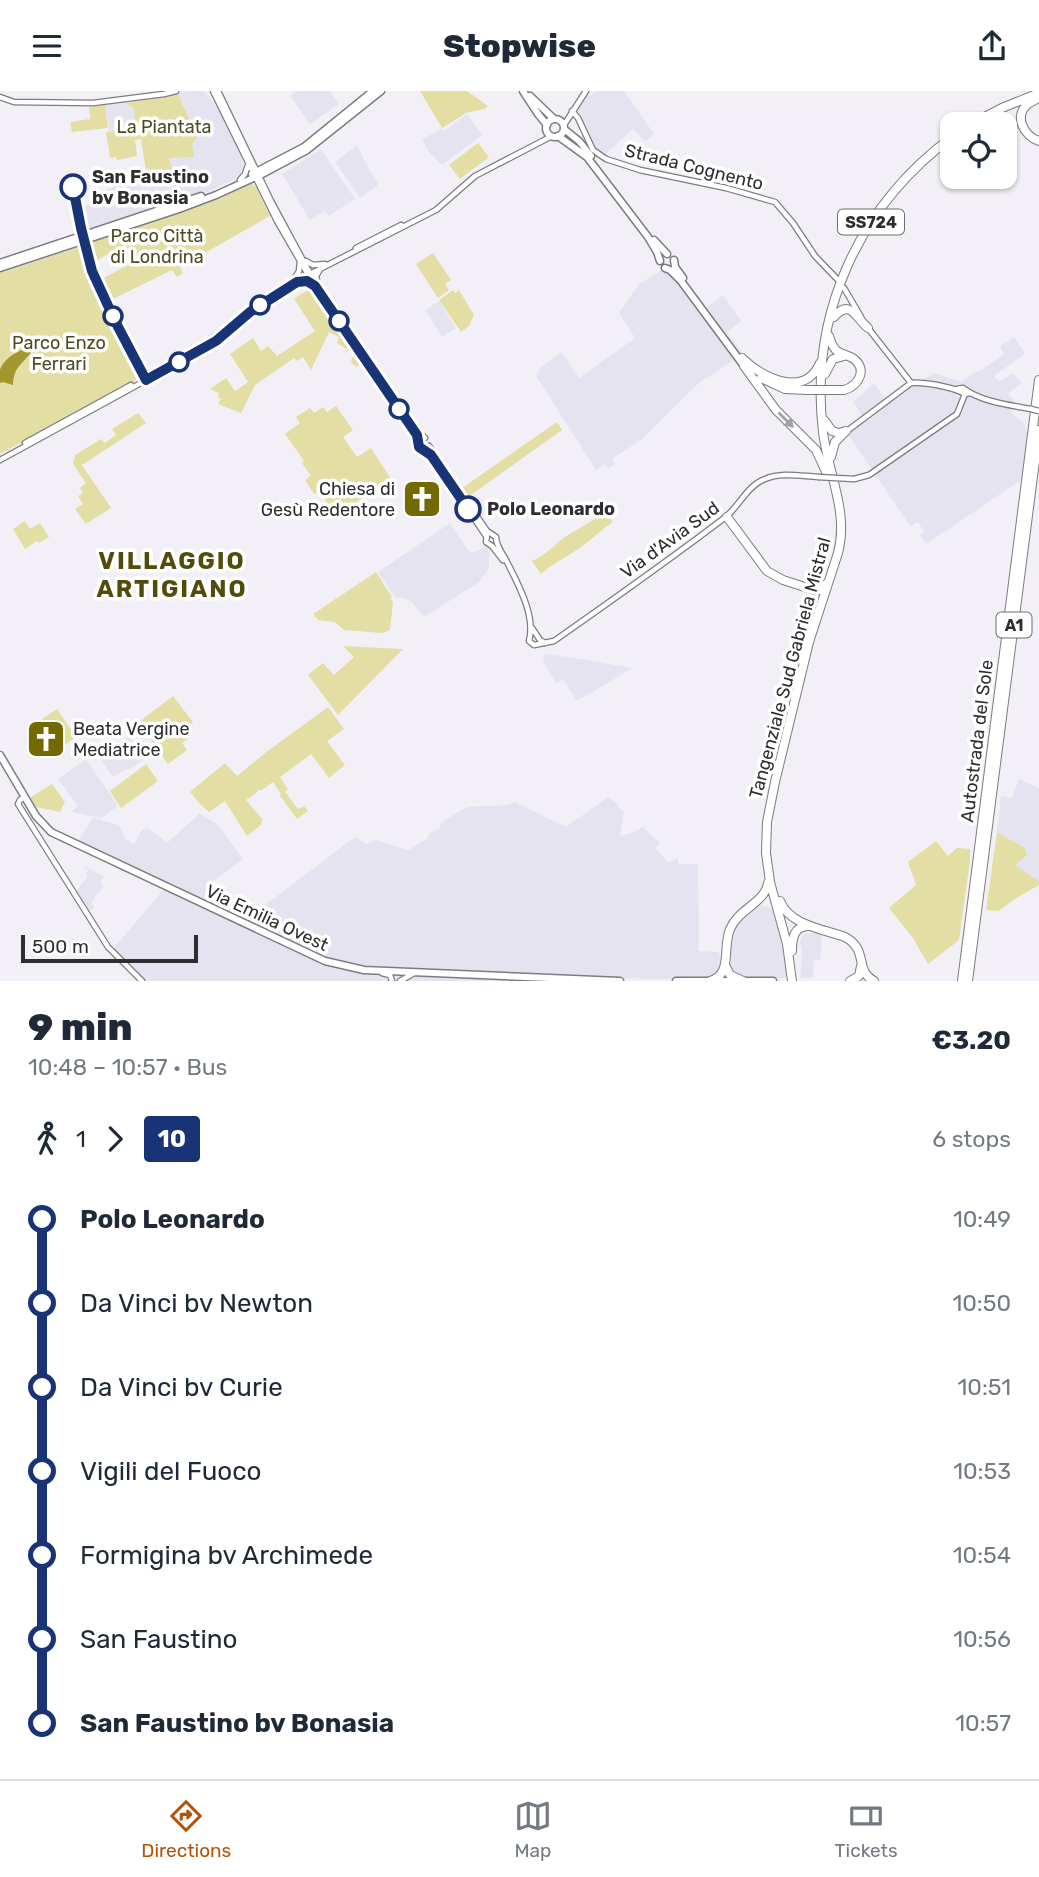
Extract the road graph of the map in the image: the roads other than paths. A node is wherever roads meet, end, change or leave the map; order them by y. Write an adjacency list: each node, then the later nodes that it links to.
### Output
1 (176, 91): 9 (street)
2 (215, 91): 19 (street)
3 (373, 91): 20 (main road)
4 (381, 91): 20 (main road)
5 (525, 91): 14 (main road); 15 (main road)
6 (1026, 91): 10 (highway)
7 (584, 92): 11 (street); 14 (street)
8 (1039, 96): 10 (highway); 13 (highway); 16 (highway)
9 (0, 97)
10 (1002, 108): 12 (highway)
11 (572, 111): 14 (street); 31 (street, Strada Cognento)
12 (994, 112)
13 (1000, 112)
14 (561, 123): 15 (main road); 15 (main road); 24 (main road)
15 (551, 132): 28 (main road); 29 (street)
16 (1039, 141)
17 (940, 149): 39 (highway, SS724)
18 (940, 150): 35 (highway, SS724)
19 (248, 158): 20 (street); 21 (street); 22 (street)
20 (271, 167): 21 (main road); 23 (street)
21 (256, 174): 22 (main road); 23 (street)
22 (242, 180): 23 (street); 27 (main road)
23 (264, 190): 25 (street)
24 (667, 254): 26 (main road); 28 (main road)
25 (301, 260): 29 (street); 30 (street); 32 (street)
26 (674, 260): 28 (main road); 40 (main road)
27 (0, 265)
28 (662, 265): 40 (main road)
29 (323, 267): 30 (street); 33 (street)
30 (309, 274): 32 (street); 33 (street)
31 (839, 281)
32 (295, 282): 33 (street); 53 (street)
33 (317, 286): 49 (street); 50 (street)
34 (844, 288): 36 (street)
35 (834, 317): 36 (highway); 37 (highway, SS724)
36 (868, 328): 43 (street)
37 (829, 336): 38 (highway); 41 (highway, SS724)
38 (846, 356): 40 (highway, bridge); 41 (highway)
39 (822, 357): 40 (highway); 54 (highway, SS724)
40 (741, 360): 55 (highway, one-way to 55)
41 (825, 374): 46 (highway, SS724)
42 (1039, 380): 68 (highway, Autostrada del Sole / A1)
43 (911, 383): 44 (street); 48 (street)
44 (967, 394): 45 (street, bridge); 56 (street, Via d'Avia Sud, bridge)
45 (1039, 411)
46 (825, 421): 48 (highway); 52 (highway, SS724)
47 (1039, 430): 68 (highway, Autostrada del Sole / A1)
48 (846, 431): 52 (highway)
49 (425, 438): 50 (street); 51 (street)
50 (419, 441): 51 (street)
51 (427, 448): 57 (street)
52 (831, 457): 54 (highway, SS724)
53 (0, 458)
54 (835, 483): 55 (highway, Tangenziale Sud Gabriela Mistral / SS724); 66 (highway, Tangenziale Sud Gabriela Mistral / SS724)
55 (838, 502): 60 (highway, Tangenziale Sud Gabriela Mistral / SS724)
56 (727, 517): 62 (highway); 65 (street, Via d'Avia Sud)
57 (488, 535): 58 (street); 59 (street)
58 (496, 541): 59 (street); 61 (street)
59 (490, 545): 61 (street)
60 (834, 567): 62 (highway); 63 (highway, Tangenziale Sud Gabriela Mistral / SS724)
61 (511, 572): 64 (street)
62 (814, 590): 63 (highway)
63 (813, 631): 66 (highway, Tangenziale Sud Gabriela Mistral / SS724)
64 (533, 635): 65 (street); 65 (street)
65 (541, 642)
66 (799, 690): 70 (highway, Tangenziale Sud Gabriela Mistral / SS724)
67 (0, 755): 69 (main road, Via Emilia Ovest)
68 (994, 756): 81 (highway, Autostrada del Sole / A1)
69 (25, 797): 78 (main road, Via Emilia Ovest); 82 (street)
70 (768, 865): 71 (highway, SS724); 72 (highway); 74 (highway, SS724)
71 (773, 883): 73 (highway); 75 (highway, SS724)
72 (748, 907): 74 (highway); 77 (highway)
73 (817, 927): 75 (highway); 76 (highway)
74 (784, 929): 75 (highway, SS724)
75 (792, 955): 90 (highway, SS724)
76 (862, 959): 91 (highway); 92 (highway)
77 (725, 965): 87 (highway); 88 (highway)
78 (364, 970): 79 (main road, Via Emilia Ovest); 83 (street)
79 (403, 972): 80 (main road, Via Emilia Ovest); 83 (street); 84 (street)
80 (415, 972): 84 (street); 85 (main road, Via Emilia Ovest)
81 (965, 977)
82 (142, 981)
83 (393, 981)
84 (400, 981)
85 (621, 981)
86 (676, 981): 87 (main road)
87 (710, 981): 88 (main road)
88 (745, 981): 89 (main road)
89 (773, 981)
90 (794, 981)
91 (850, 981)
92 (874, 981)

